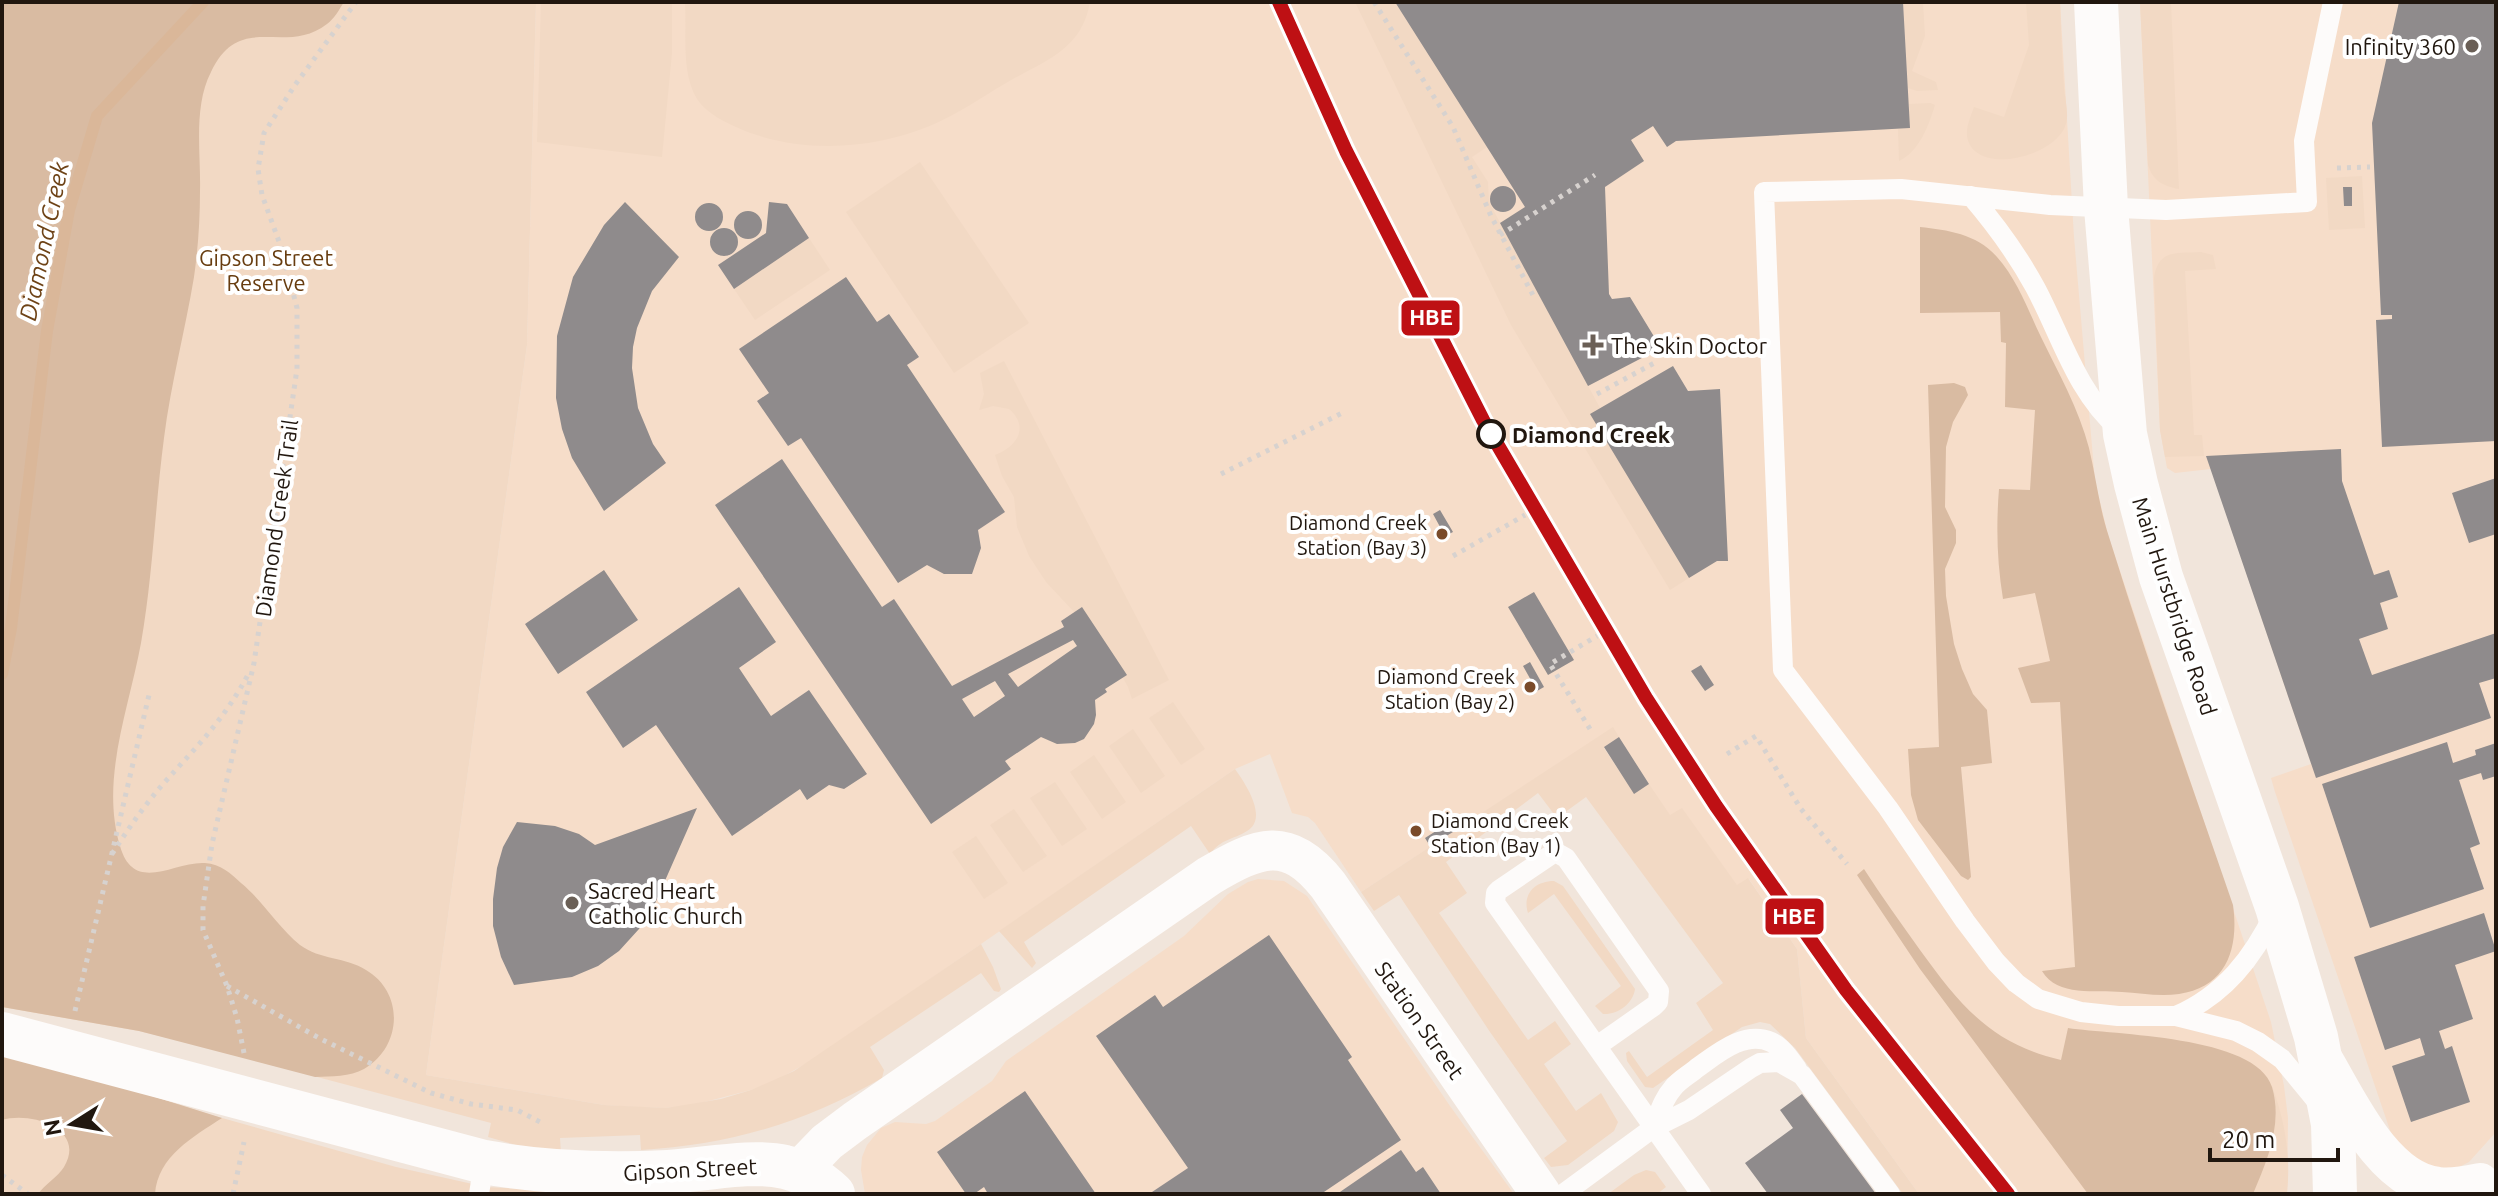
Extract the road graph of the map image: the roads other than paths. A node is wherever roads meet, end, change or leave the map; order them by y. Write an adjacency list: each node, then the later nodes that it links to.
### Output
1 (2096, 2): 4 (main road, Main Hurstbridge Road)
2 (2333, 2): 4 (lane)
3 (1971, 196): 4 (lane); 5 (lane); 8 (lane)
4 (2106, 208): 5 (main road, Main Hurstbridge Road)
5 (2125, 434): 7 (main road, Main Hurstbridge Road)
6 (1292, 854): 17 (street, Gipson Street); 18 (street, Station Street)
7 (2277, 907): 8 (lane); 11 (main road, Main Hurstbridge Road)
8 (2176, 1016): 13 (lane)
9 (2, 1034): 15 (main road, Gipson Street)
10 (1597, 1046): 10 (lane); 14 (lane)
11 (2321, 1055): 13 (main road, Main Hurstbridge Road); 16 (street)
12 (1802, 1075): 14 (lane); 14 (lane); 21 (lane)
13 (2333, 1124): 22 (main road, Main Hurstbridge Road)
14 (1653, 1128): 19 (lane); 20 (lane)
15 (481, 1178): 17 (main road, Gipson Street)
16 (2482, 1181)
17 (816, 1182)
18 (1541, 1194)
19 (1563, 1194)
20 (1701, 1194)
21 (1890, 1194)
22 (2335, 1194)

